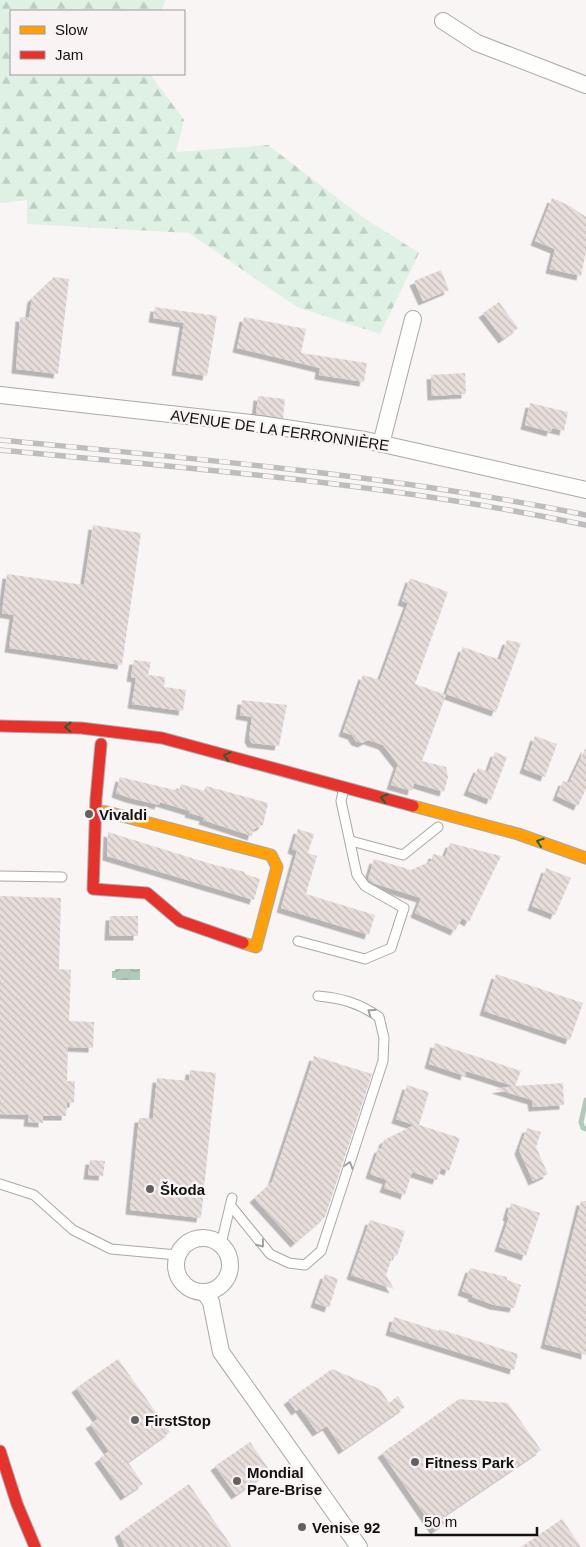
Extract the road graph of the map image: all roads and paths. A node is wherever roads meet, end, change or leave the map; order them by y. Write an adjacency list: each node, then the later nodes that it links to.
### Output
1 (443, 21): 2 (street)
2 (586, 85)
3 (413, 319): 5 (street)
4 (0, 395): 5 (street, AVENUE DE LA FERRONNIÈRE)
5 (381, 444): 6 (street, AVENUE DE LA FERRONNIÈRE)
6 (586, 490)
7 (0, 726): 11 (main road, one-way to 7)
8 (87, 743): 9 (main road)
9 (101, 744): 10 (main road); 12 (main road)
10 (116, 746)
11 (344, 788): 14 (lane); 15 (main road, one-way to 11)
12 (95, 811): 12 (main road)
13 (438, 827): 14 (lane)
14 (351, 842): 18 (lane)
15 (586, 858)
16 (0, 876): 17 (lane)
17 (62, 877)
18 (298, 940)
19 (318, 996): 21 (lane, one-way to 19)
20 (0, 1184): 22 (lane)
21 (221, 1244): 22 (street); 23 (street)
22 (177, 1254): 23 (street)
23 (205, 1293): 26 (street)
24 (0, 1450): 25 (main road)
25 (35, 1547)
26 (359, 1547)

